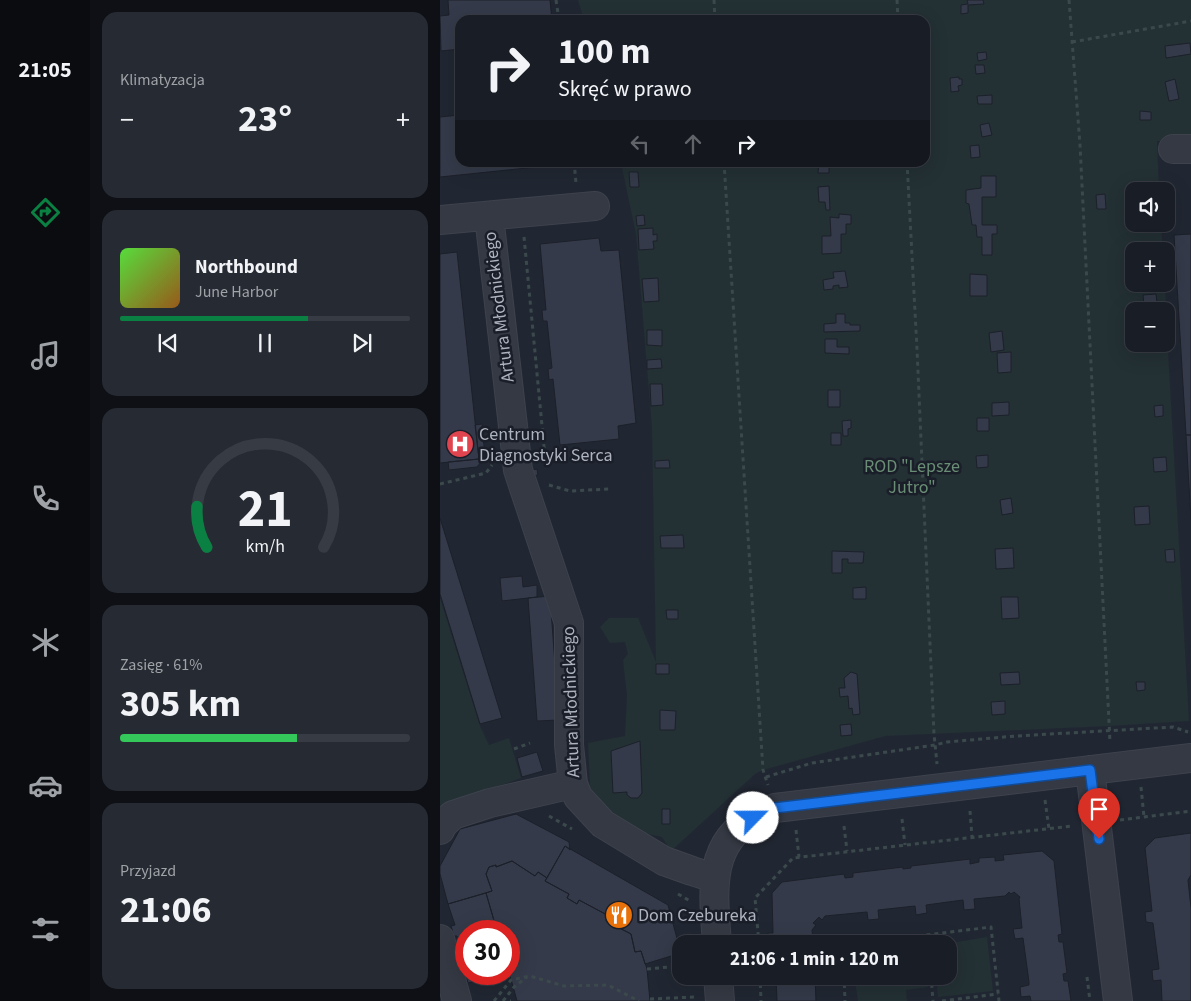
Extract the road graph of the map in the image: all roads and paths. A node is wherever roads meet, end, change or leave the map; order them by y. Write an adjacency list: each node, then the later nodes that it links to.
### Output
1 (556, 0): 5 (path)
2 (714, 0): 6 (path)
3 (897, 0): 7 (path)
4 (1069, 0): 9 (path)
5 (558, 15)
6 (715, 15)
7 (898, 15)
8 (1191, 21): 9 (path)
9 (1072, 42): 21 (path)
10 (724, 167): 27 (path)
11 (907, 167): 24 (path)
12 (595, 206): 13 (street, Artura Młodnickiego)
13 (522, 213): 14 (street, Artura Młodnickiego); 17 (path)
14 (489, 216): 15 (street, Artura Młodnickiego); 20 (street, Artura Młodnickiego)
15 (440, 220)
16 (496, 460): 18 (path)
17 (546, 475)
18 (440, 484)
19 (609, 489): 20 (path)
20 (526, 498): 30 (street, Artura Młodnickiego)
21 (1109, 726)
22 (1191, 733): 24 (path)
23 (530, 743): 25 (path)
24 (935, 745): 29 (path); 31 (path)
25 (514, 749)
26 (1191, 758): 28 (street)
27 (763, 770)
28 (1090, 770): 31 (street); 34 (street)
29 (766, 777)
30 (573, 784): 37 (street); 41 (street, Artura Młodnickiego)
31 (940, 787): 41 (street)
32 (979, 810): 38 (path)
33 (1191, 811): 34 (path)
34 (1096, 817): 38 (path); 65 (street)
35 (902, 819): 39 (path)
36 (844, 826): 40 (path)
37 (440, 830)
38 (972, 837): 39 (path)
39 (905, 845): 40 (path)
40 (847, 851): 43 (path)
41 (714, 878): 42 (street)
42 (717, 935)
43 (758, 935)
44 (927, 935): 53 (path)
45 (440, 939): 56 (street)
46 (672, 967): 47 (path)
47 (647, 969)
48 (530, 976): 57 (path); 58 (path); 59 (path)
49 (714, 985): 55 (street)
50 (761, 985): 60 (path)
51 (844, 985): 61 (path)
52 (932, 985): 62 (path)
53 (998, 994): 63 (path); 64 (path)
54 (650, 999): 55 (path)
55 (709, 999)
56 (457, 1001)
57 (494, 1001)
58 (503, 1001)
59 (639, 1001)
60 (762, 1001)
61 (845, 1001)
62 (933, 1001)
63 (942, 1001)
64 (999, 1001)
65 (1118, 1001)

